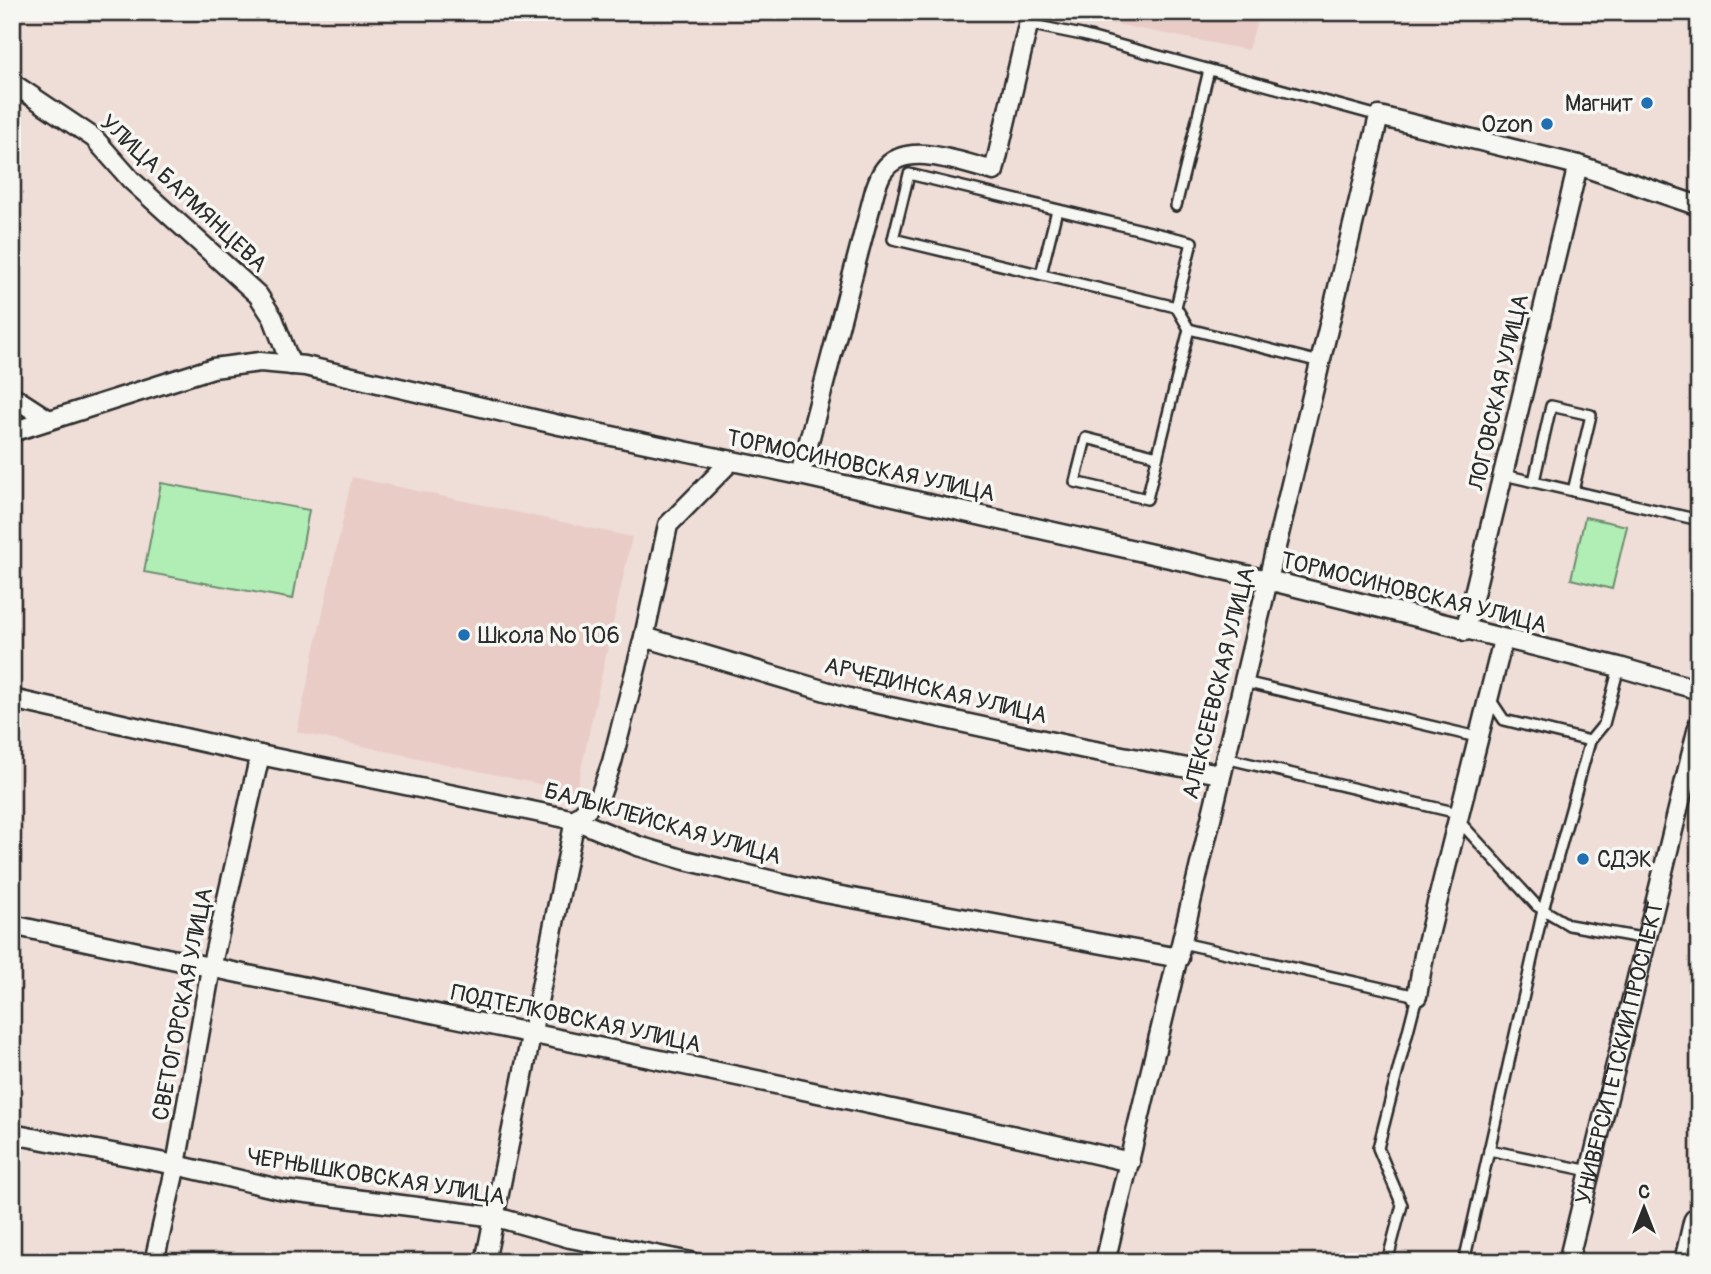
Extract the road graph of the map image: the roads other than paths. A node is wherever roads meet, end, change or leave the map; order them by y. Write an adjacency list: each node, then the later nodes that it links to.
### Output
1 (1030, 18): 2 (lane); 6 (street)
2 (1209, 70): 4 (lane); 8 (lane)
3 (12, 83): 15 (street, УЛИЦА БАРМЯНЦЕВА)
4 (1379, 116): 5 (street); 14 (street, АЛЕКСЕЕВСКАЯ УЛИЦА)
5 (1577, 165): 9 (street); 22 (street, ЛОГОВСКАЯ УЛИЦА)
6 (993, 171): 7 (lane); 21 (street)
7 (988, 193): 10 (lane); 11 (lane)
8 (1176, 206)
9 (1699, 206)
10 (1057, 210): 11 (lane); 12 (lane)
11 (1041, 274): 12 (lane)
12 (1177, 307): 13 (lane)
13 (1189, 329): 14 (lane); 19 (lane)
14 (1320, 362): 26 (street, АЛЕКСЕЕВСКАЯ УЛИЦА)
15 (291, 365): 17 (street, ТОРМОСИНОВСКАЯ УЛИЦА); 20 (street, ТОРМОСИНОВСКАЯ УЛИЦА)
16 (12, 396): 17 (street)
17 (49, 420): 18 (street, ТОРМОСИНОВСКАЯ УЛИЦА)
18 (12, 432)
19 (1158, 456): 19 (lane)
20 (731, 461): 21 (street, ТОРМОСИНОВСКАЯ УЛИЦА); 28 (street)
21 (800, 475): 26 (street, ТОРМОСИНОВСКАЯ УЛИЦА)
22 (1504, 475): 23 (lane); 27 (street, ЛОГОВСКАЯ УЛИЦА)
23 (1534, 481): 24 (lane); 24 (lane)
24 (1573, 491): 25 (lane)
25 (1699, 520)
26 (1268, 580): 27 (street, ТОРМОСИНОВСКАЯ УЛИЦА); 31 (street, АЛЕКСЕЕВСКАЯ УЛИЦА)
27 (1465, 631): 29 (street, ТОРМОСИНОВСКАЯ УЛИЦА)
28 (644, 637): 39 (street, АРЧЕДИНСКАЯ УЛИЦА); 41 (street)
29 (1503, 640): 30 (street, ТОРМОСИНОВСКАЯ УЛИЦА); 33 (street)
30 (1619, 667): 32 (street, ТОРМОСИНОВСКАЯ УЛИЦА); 37 (lane)
31 (1244, 682): 36 (lane); 39 (street, АЛЕКСЕЕВСКАЯ УЛИЦА)
32 (1699, 690)
33 (1487, 695): 36 (street); 37 (lane)
34 (12, 699): 38 (street, БАЛЫКЛЕЙСКАЯ УЛИЦА)
35 (1699, 723): 44 (street, УНИВЕРСИТЕТСКИЙ ПРОСПЕКТ)
36 (1477, 737): 40 (street)
37 (1590, 741): 42 (lane)
38 (260, 755): 41 (street, БАЛЫКЛЕЙСКАЯ УЛИЦА); 46 (street, СВЕТОГОРСКАЯ УЛИЦА)
39 (1222, 766): 40 (lane); 45 (street, АЛЕКСЕЕВСКАЯ УЛИЦА)
40 (1458, 816): 42 (lane); 47 (street)
41 (575, 820): 45 (street, БАЛЫКЛЕЙСКАЯ УЛИЦА); 48 (street)
42 (1543, 910): 44 (lane); 50 (lane)
43 (12, 925): 46 (street, ПОДТЕЛКОВСКАЯ УЛИЦА)
44 (1647, 939): 53 (street, УНИВЕРСИТЕТСКИЙ ПРОСПЕКТ)
45 (1181, 951): 47 (lane); 51 (street, АЛЕКСЕЕВСКАЯ УЛИЦА)
46 (211, 968): 48 (street, ПОДТЕЛКОВСКАЯ УЛИЦА); 52 (street, СВЕТОГОРСКАЯ УЛИЦА)
47 (1417, 996): 60 (lane)
48 (530, 1032): 51 (street, ПОДТЕЛКОВСКАЯ УЛИЦА); 54 (street)
49 (12, 1134): 52 (street, ЧЕРНЫШКОВСКАЯ УЛИЦА)
50 (1489, 1150): 53 (lane); 61 (lane)
51 (1130, 1162): 59 (street, АЛЕКСЕЕВСКАЯ УЛИЦА)
52 (176, 1165): 54 (street, ЧЕРНЫШКОВСКАЯ УЛИЦА); 56 (street, СВЕТОГОРСКАЯ УЛИЦА)
53 (1590, 1171): 62 (street, УНИВЕРСИТЕТСКИЙ ПРОСПЕКТ)
54 (496, 1217): 57 (street); 58 (street, ЧЕРНЫШКОВСКАЯ УЛИЦА)
55 (1699, 1223): 63 (highway)
56 (154, 1262)
57 (485, 1262)
58 (691, 1262)
59 (1105, 1262)
60 (1387, 1262)
61 (1464, 1262)
62 (1568, 1262)
63 (1690, 1262)

